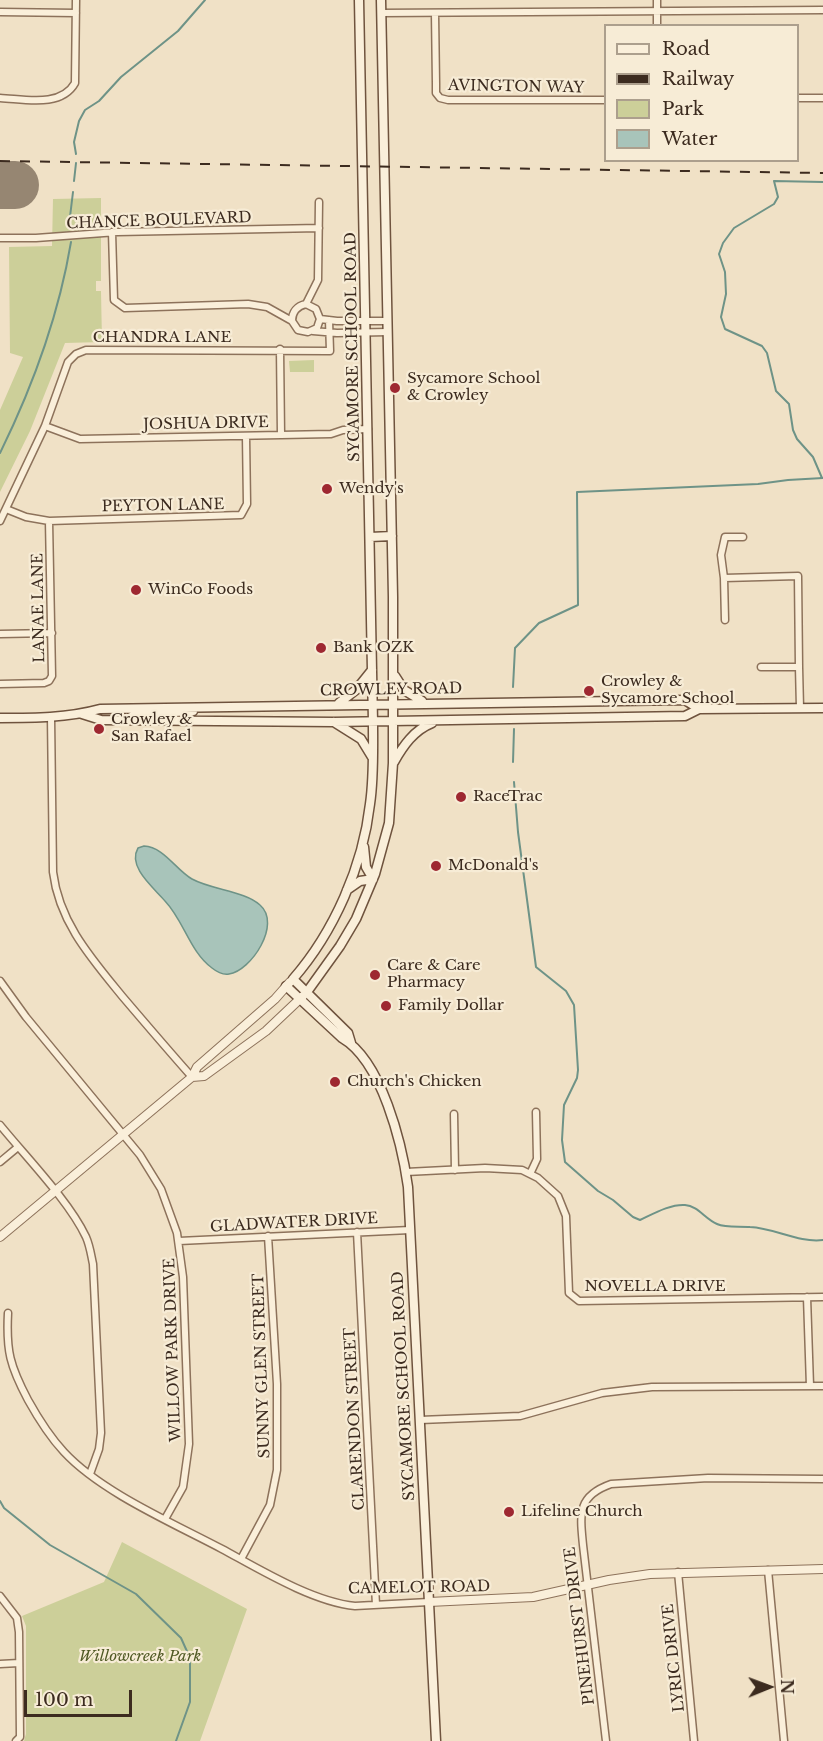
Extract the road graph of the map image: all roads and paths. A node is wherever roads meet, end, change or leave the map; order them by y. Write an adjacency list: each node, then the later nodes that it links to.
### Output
1 (76, 0): 8 (street)
2 (359, 0): 24 (main road, SYCAMORE SCHOOL ROAD)
3 (381, 0): 9 (main road)
4 (657, 0): 6 (street)
5 (823, 10): 6 (street)
6 (657, 11): 10 (street); 11 (street)
7 (0, 12): 8 (street)
8 (76, 13): 12 (street)
9 (381, 13): 10 (street); 25 (main road)
10 (435, 13): 15 (street, AVINGTON WAY)
11 (657, 24)
12 (0, 98)
13 (799, 98): 14 (street)
14 (823, 98)
15 (604, 100)
16 (319, 202): 17 (street)
17 (319, 228): 18 (street, CHANCE BOULEVARD); 20 (street)
18 (112, 232): 19 (street, CHANCE BOULEVARD); 23 (street)
19 (0, 238)
20 (306, 304): 21 (street); 23 (street)
21 (320, 319): 22 (street); 26 (street)
22 (329, 320): 24 (street); 27 (street, CHANDRA LANE)
23 (292, 321): 26 (street)
24 (366, 321): 25 (street); 28 (main road, SYCAMORE SCHOOL ROAD)
25 (387, 321): 29 (main road)
26 (313, 331): 27 (street)
27 (329, 331): 28 (street); 30 (street, CHANDRA LANE)
28 (366, 332): 29 (street); 32 (main road, SYCAMORE SCHOOL ROAD)
29 (388, 332): 38 (main road)
30 (280, 350): 31 (street, CHANDRA LANE); 33 (street)
31 (45, 426): 34 (street, JOSHUA DRIVE); 35 (street, CHANDRA LANE)
32 (368, 429): 33 (street, JOSHUA DRIVE); 39 (main road, SYCAMORE SCHOOL ROAD)
33 (281, 435): 34 (street, JOSHUA DRIVE)
34 (246, 436): 37 (street, PEYTON LANE)
35 (6, 509): 36 (street, CHANDRA LANE); 37 (street, PEYTON LANE)
36 (0, 521)
37 (50, 521): 43 (street, LANAE LANE)
38 (392, 536): 39 (main road); 48 (main road)
39 (370, 537): 47 (main road, SYCAMORE SCHOOL ROAD)
40 (743, 537): 41 (street)
41 (724, 578): 42 (street); 45 (street)
42 (725, 620)
43 (52, 633): 44 (street); 49 (street, LANAE LANE)
44 (0, 634)
45 (799, 667): 46 (street); 55 (street)
46 (761, 668)
47 (372, 670): 52 (main road); 53 (main road, SYCAMORE SCHOOL ROAD)
48 (393, 673): 50 (main road); 51 (main road)
49 (0, 684)
50 (425, 702): 51 (main road, CROWLEY ROAD); 57 (main road, CROWLEY ROAD)
51 (393, 703): 53 (main road, CROWLEY ROAD); 65 (main road)
52 (338, 704): 53 (main road, CROWLEY ROAD); 54 (main road, CROWLEY ROAD)
53 (373, 704): 64 (main road, SYCAMORE SCHOOL ROAD)
54 (198, 707): 58 (main road, CROWLEY ROAD); 61 (main road)
55 (800, 708): 56 (main road, CROWLEY ROAD); 57 (main road, CROWLEY ROAD)
56 (823, 708)
57 (699, 709): 62 (main road, CROWLEY ROAD)
58 (82, 714): 59 (main road, CROWLEY ROAD); 61 (main road, CROWLEY ROAD)
59 (51, 717): 60 (main road, CROWLEY ROAD); 77 (street)
60 (0, 718)
61 (122, 720): 63 (main road, CROWLEY ROAD)
62 (438, 721): 65 (main road, CROWLEY ROAD); 67 (main road)
63 (334, 722): 64 (main road, CROWLEY ROAD); 66 (main road)
64 (373, 722): 65 (main road, CROWLEY ROAD); 66 (main road, SYCAMORE SCHOOL ROAD)
65 (393, 722): 67 (main road)
66 (373, 761): 68 (main road, SYCAMORE SCHOOL ROAD)
67 (393, 763): 69 (main road)
68 (364, 838): 69 (main road); 70 (main road, SYCAMORE SCHOOL ROAD)
69 (373, 879): 70 (main road); 74 (main road)
70 (346, 890): 71 (main road, SYCAMORE SCHOOL ROAD)
71 (293, 979): 73 (street); 74 (main road, SYCAMORE SCHOOL ROAD)
72 (0, 981): 81 (street, WILLOW PARK DRIVE)
73 (286, 986): 75 (main road, SYCAMORE SCHOOL ROAD); 77 (street)
74 (307, 992): 75 (street); 76 (main road, SYCAMORE SCHOOL ROAD)
75 (300, 1000): 76 (main road, SYCAMORE SCHOOL ROAD); 77 (street)
76 (351, 1043): 85 (main road, SYCAMORE SCHOOL ROAD)
77 (192, 1077): 81 (street)
78 (536, 1112): 86 (street)
79 (454, 1114): 84 (street)
80 (0, 1125): 82 (street)
81 (123, 1134): 87 (street); 92 (street, WILLOW PARK DRIVE)
82 (18, 1147): 83 (street); 87 (street)
83 (0, 1162)
84 (455, 1170): 85 (street, NOVELLA DRIVE); 86 (street, NOVELLA DRIVE)
85 (406, 1172): 88 (main road, SYCAMORE SCHOOL ROAD)
86 (530, 1174): 93 (street, NOVELLA DRIVE)
87 (54, 1191): 91 (street); 99 (street)
88 (410, 1230): 89 (street, GLADWATER DRIVE); 98 (main road, SYCAMORE SCHOOL ROAD)
89 (357, 1232): 90 (street, GLADWATER DRIVE); 109 (street, CLARENDON STREET)
90 (268, 1236): 92 (street, GLADWATER DRIVE); 102 (street, SUNNY GLEN STREET)
91 (0, 1237)
92 (179, 1241): 101 (street, WILLOW PARK DRIVE)
93 (807, 1297): 94 (street, NOVELLA DRIVE); 96 (street)
94 (823, 1297)
95 (8, 1313): 99 (street, CAMELOT ROAD)
96 (810, 1386): 97 (street); 98 (street)
97 (823, 1386)
98 (420, 1420): 108 (main road, SYCAMORE SCHOOL ROAD)
99 (90, 1474): 101 (street, CAMELOT ROAD)
100 (823, 1479): 106 (street, PINEHURST DRIVE)
101 (165, 1519): 102 (street, CAMELOT ROAD)
102 (241, 1560): 109 (street, CAMELOT ROAD)
103 (823, 1569): 104 (street, CAMELOT ROAD)
104 (768, 1570): 105 (street, CAMELOT ROAD); 116 (street)
105 (678, 1572): 106 (street, CAMELOT ROAD); 115 (street, LYRIC DRIVE)
106 (588, 1585): 108 (street, CAMELOT ROAD); 114 (street, PINEHURST DRIVE)
107 (0, 1596): 111 (street)
108 (429, 1602): 109 (street, CAMELOT ROAD); 113 (main road, SYCAMORE SCHOOL ROAD)
109 (376, 1605)
110 (0, 1664): 111 (street)
111 (19, 1664): 112 (street)
112 (16, 1741)
113 (436, 1741)
114 (606, 1741)
115 (694, 1741)
116 (784, 1741)

